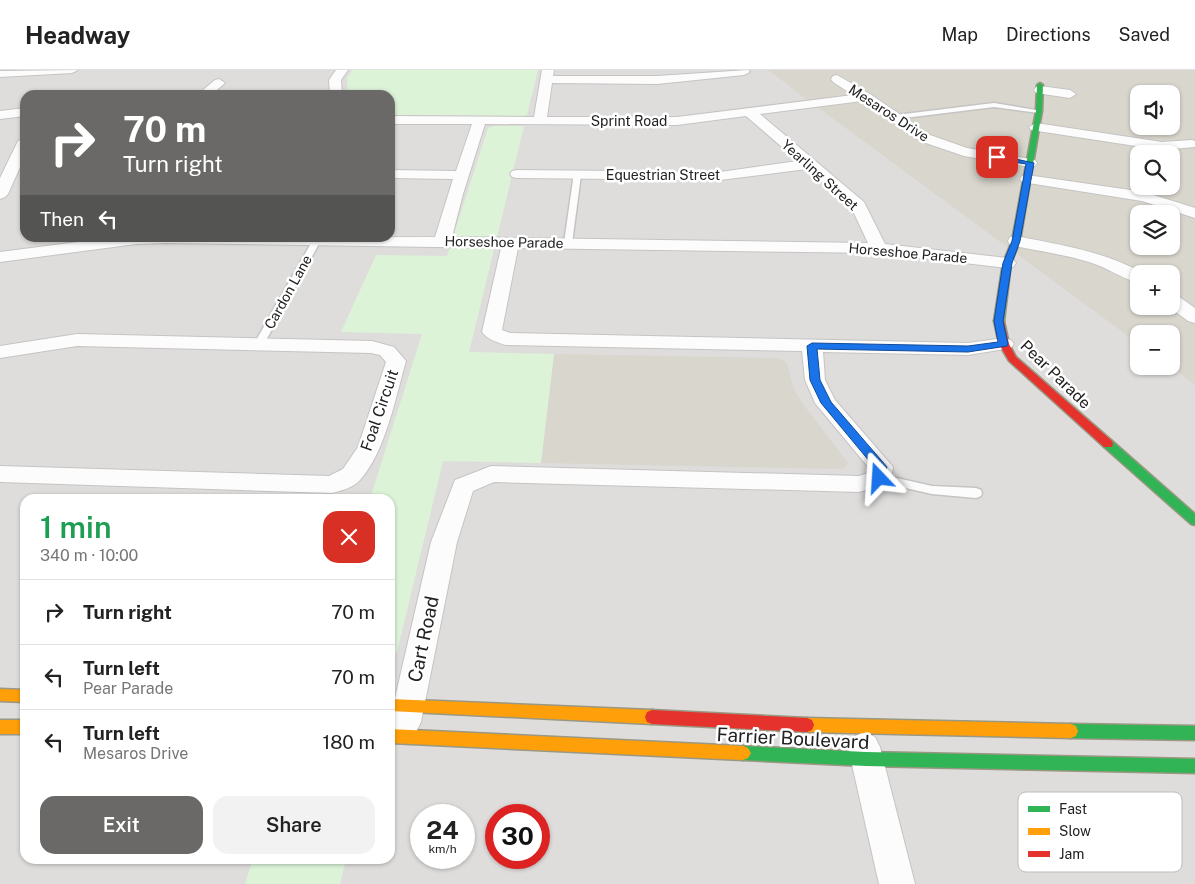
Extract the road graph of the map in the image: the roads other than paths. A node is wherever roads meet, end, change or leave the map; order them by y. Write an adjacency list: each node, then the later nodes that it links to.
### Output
1 (72, 70): 5 (street)
2 (342, 70): 11 (street)
3 (744, 72): 4 (street)
4 (705, 73): 6 (street)
5 (0, 74)
6 (547, 74): 21 (street)
7 (837, 79): 12 (street, Mesaros Drive)
8 (219, 83): 10 (street)
9 (1040, 87): 13 (street); 14 (street, Pear Parade)
10 (209, 90)
11 (336, 90)
12 (868, 93): 15 (street, Sprint Road); 18 (street, Mesaros Drive)
13 (1070, 94)
14 (1039, 111): 18 (lane); 22 (street, Pear Parade)
15 (749, 112): 21 (street, Sprint Road); 26 (street, Yearling Street)
16 (20, 113): 17 (street)
17 (0, 115)
18 (896, 117): 25 (street, Mesaros Drive)
19 (395, 120): 20 (street, Sprint Road)
20 (480, 121): 21 (street, Sprint Road); 30 (street)
21 (540, 121)
22 (1036, 127): 23 (street); 25 (street, Pear Parade)
23 (1192, 144)
24 (20, 152): 32 (street)
25 (1030, 163): 31 (street, Pear Parade)
26 (809, 164): 29 (street, Equestrian Street); 41 (street, Yearling Street)
27 (395, 174): 30 (street)
28 (517, 174): 29 (street, Equestrian Street)
29 (578, 174): 40 (lane)
30 (462, 175): 38 (street)
31 (1027, 179): 33 (street); 35 (street, Pear Parade)
32 (0, 194)
33 (1195, 214)
34 (395, 241): 38 (street, Horseshoe Parade)
35 (1016, 241): 43 (street, Pear Parade); 44 (street)
36 (117, 242): 42 (street, Horseshoe Parade)
37 (315, 242): 47 (lane, Cardon Lane)
38 (442, 242): 39 (street, Horseshoe Parade)
39 (512, 242): 40 (street, Horseshoe Parade); 49 (street)
40 (568, 243): 41 (street, Horseshoe Parade)
41 (879, 248): 43 (street, Horseshoe Parade)
42 (0, 257)
43 (1008, 263): 48 (street, Pear Parade)
44 (1130, 272)
45 (1180, 306): 46 (street)
46 (1195, 316)
47 (259, 344): 50 (street, Foal Circuit); 51 (street, Foal Circuit)
48 (1004, 344): 49 (street); 54 (street, Pear Parade)
49 (812, 346): 52 (street)
50 (0, 352)
51 (0, 474)
52 (879, 478): 53 (lane); 57 (street, Cart Road)
53 (976, 493)
54 (1195, 521)
55 (0, 695): 56 (street)
56 (20, 696)
57 (399, 706): 60 (street, Farrier Boulevard); 62 (street, Cart Road)
58 (0, 727): 59 (street)
59 (20, 727)
60 (859, 727): 61 (street, Farrier Boulevard); 63 (street)
61 (1195, 733)
62 (396, 736): 63 (street, Farrier Boulevard)
63 (866, 759): 64 (street, Farrier Boulevard); 65 (street)
64 (1195, 766)
65 (897, 884)

